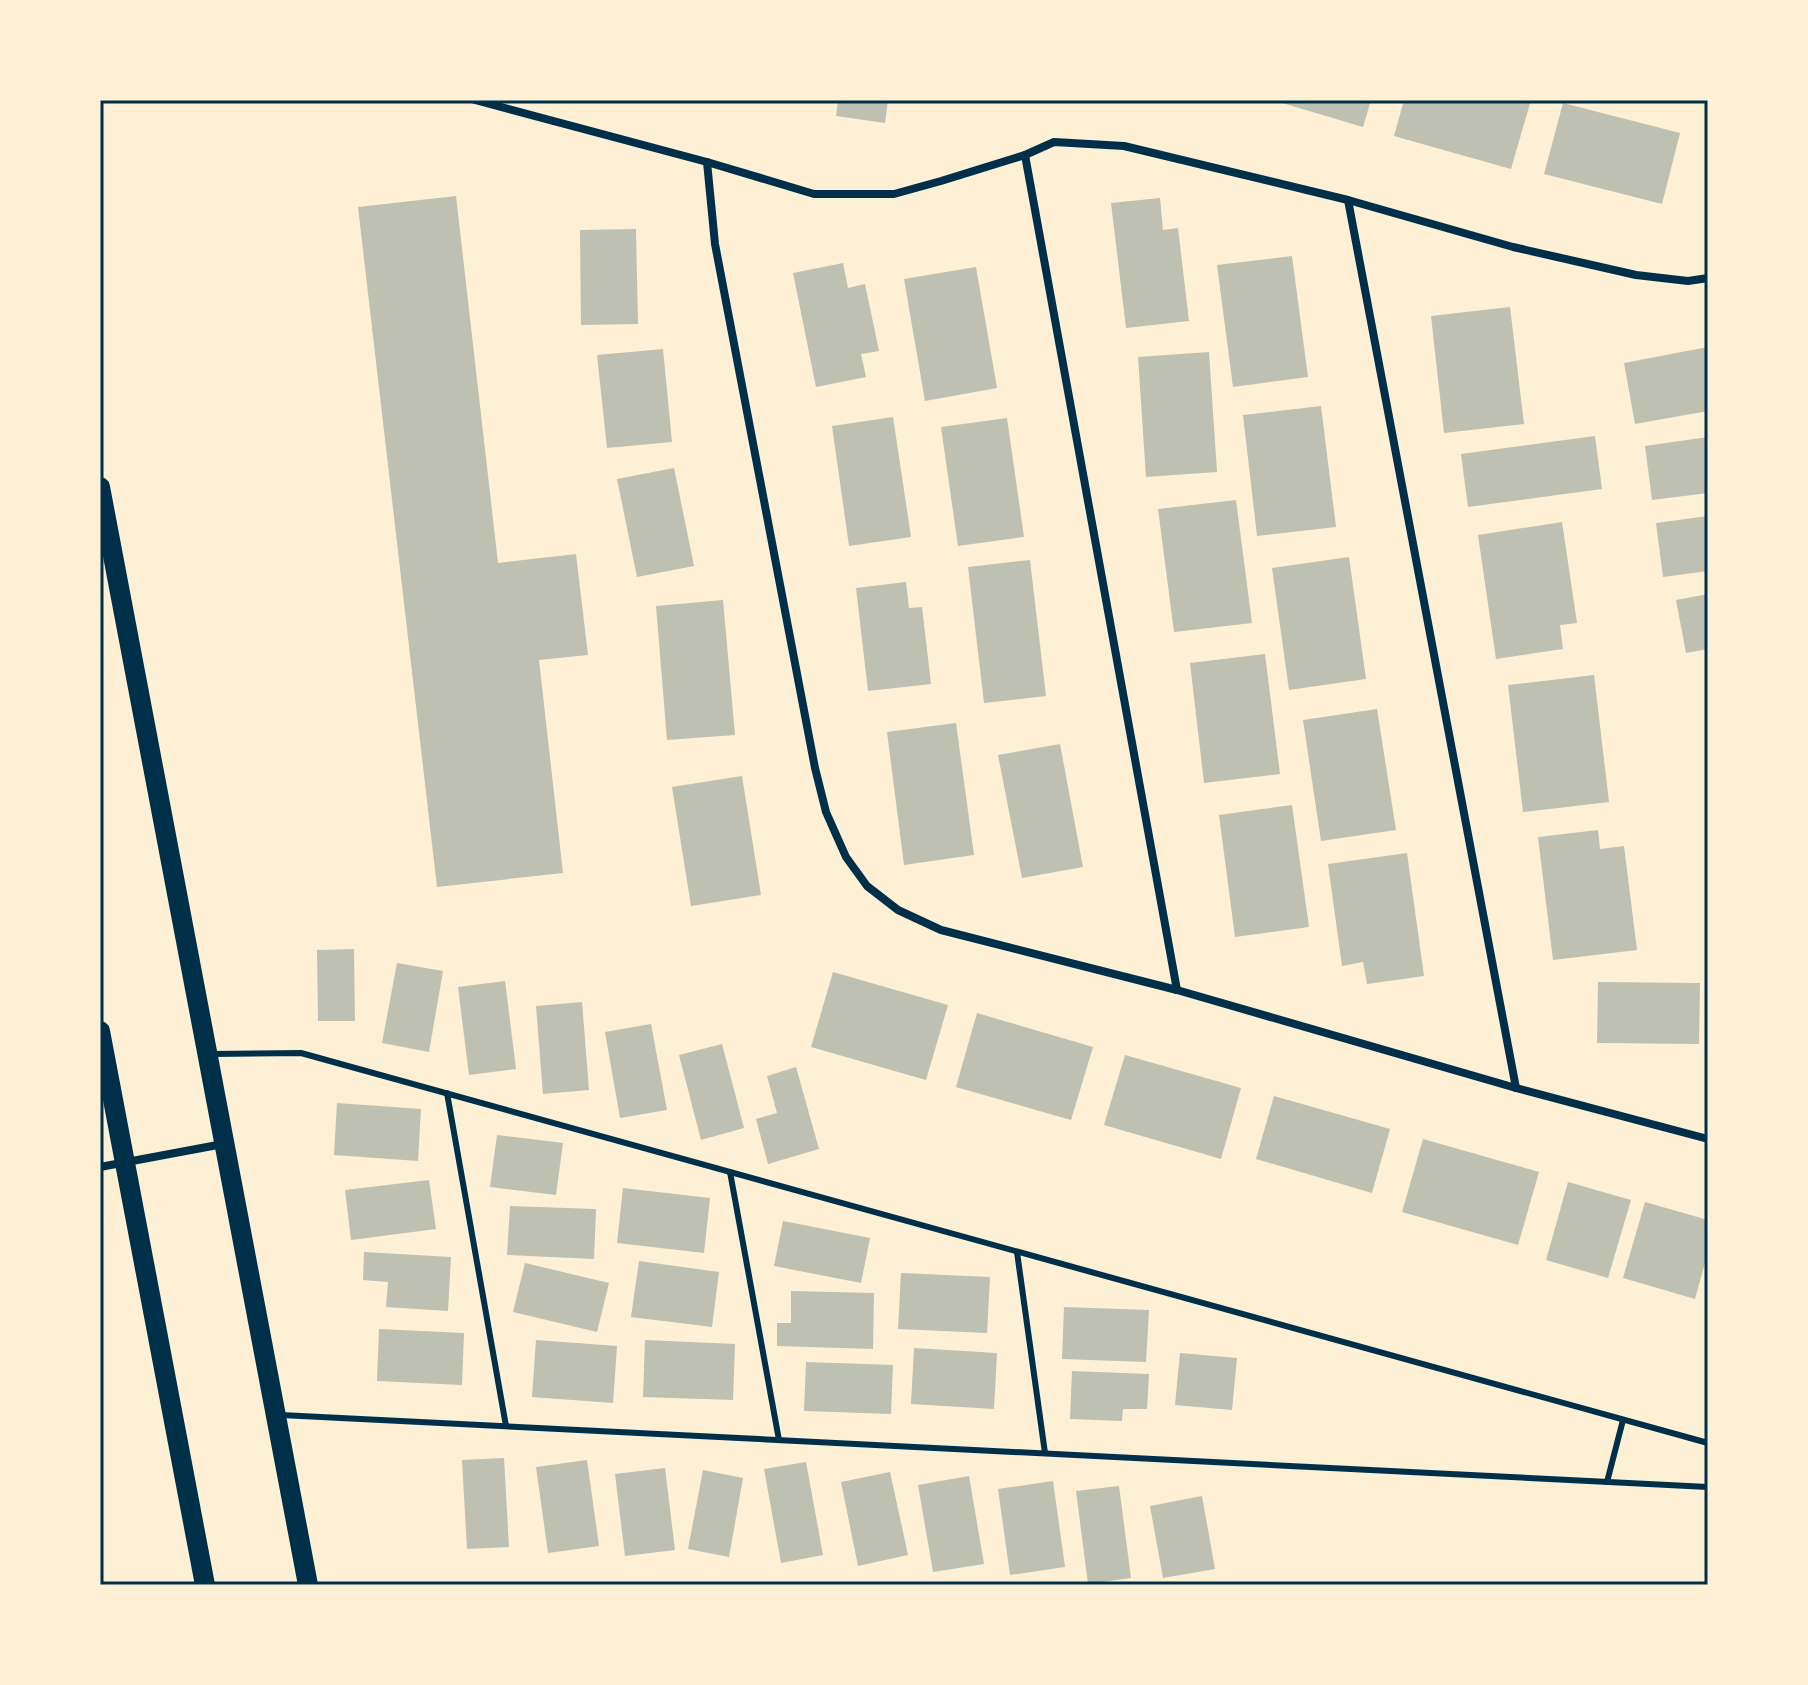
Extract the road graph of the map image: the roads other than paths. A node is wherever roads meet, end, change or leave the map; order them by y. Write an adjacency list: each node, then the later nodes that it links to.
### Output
1 (475, 100): 3 (street)
2 (1025, 155): 3 (street); 4 (street); 7 (street)
3 (707, 162): 7 (street)
4 (1348, 200): 5 (street); 10 (street)
5 (1708, 278)
6 (100, 487): 9 (main road)
7 (1177, 990): 10 (street)
8 (100, 1031): 14 (main road)
9 (207, 1054): 11 (lane); 13 (main road)
10 (1516, 1088): 12 (street)
11 (447, 1093): 16 (lane); 20 (lane)
12 (1708, 1139)
13 (224, 1143): 14 (street); 18 (main road)
14 (125, 1162): 15 (street); 26 (main road)
15 (100, 1167)
16 (730, 1172): 17 (lane); 21 (lane)
17 (1017, 1252): 19 (lane); 23 (lane)
18 (275, 1414): 20 (lane); 27 (main road)
19 (1623, 1420): 22 (lane); 24 (lane)
20 (506, 1426): 21 (lane)
21 (779, 1440): 23 (lane)
22 (1708, 1443)
23 (1045, 1453): 24 (lane)
24 (1607, 1482): 25 (lane)
25 (1708, 1487)
26 (205, 1585)
27 (308, 1585)

